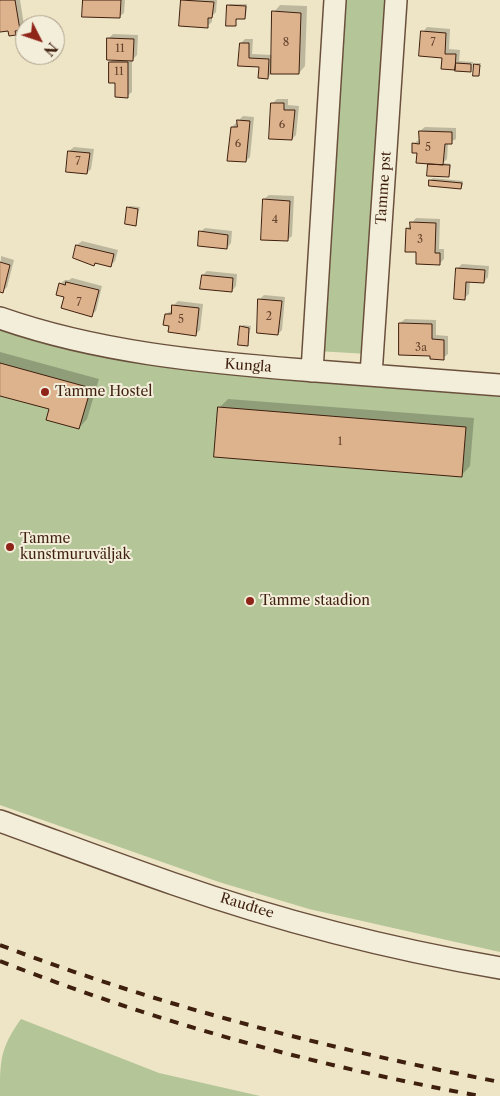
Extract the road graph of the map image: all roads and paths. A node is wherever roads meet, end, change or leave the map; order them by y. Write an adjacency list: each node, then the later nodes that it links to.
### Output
1 (335, 0): 4 (street)
2 (396, 0): 5 (street, Tamme pst)
3 (0, 318): 4 (street, Kungla)
4 (312, 371): 5 (street, Kungla)
5 (371, 375): 6 (street, Kungla)
6 (500, 386)
7 (0, 821): 8 (street, Raudtee)
8 (500, 968)

